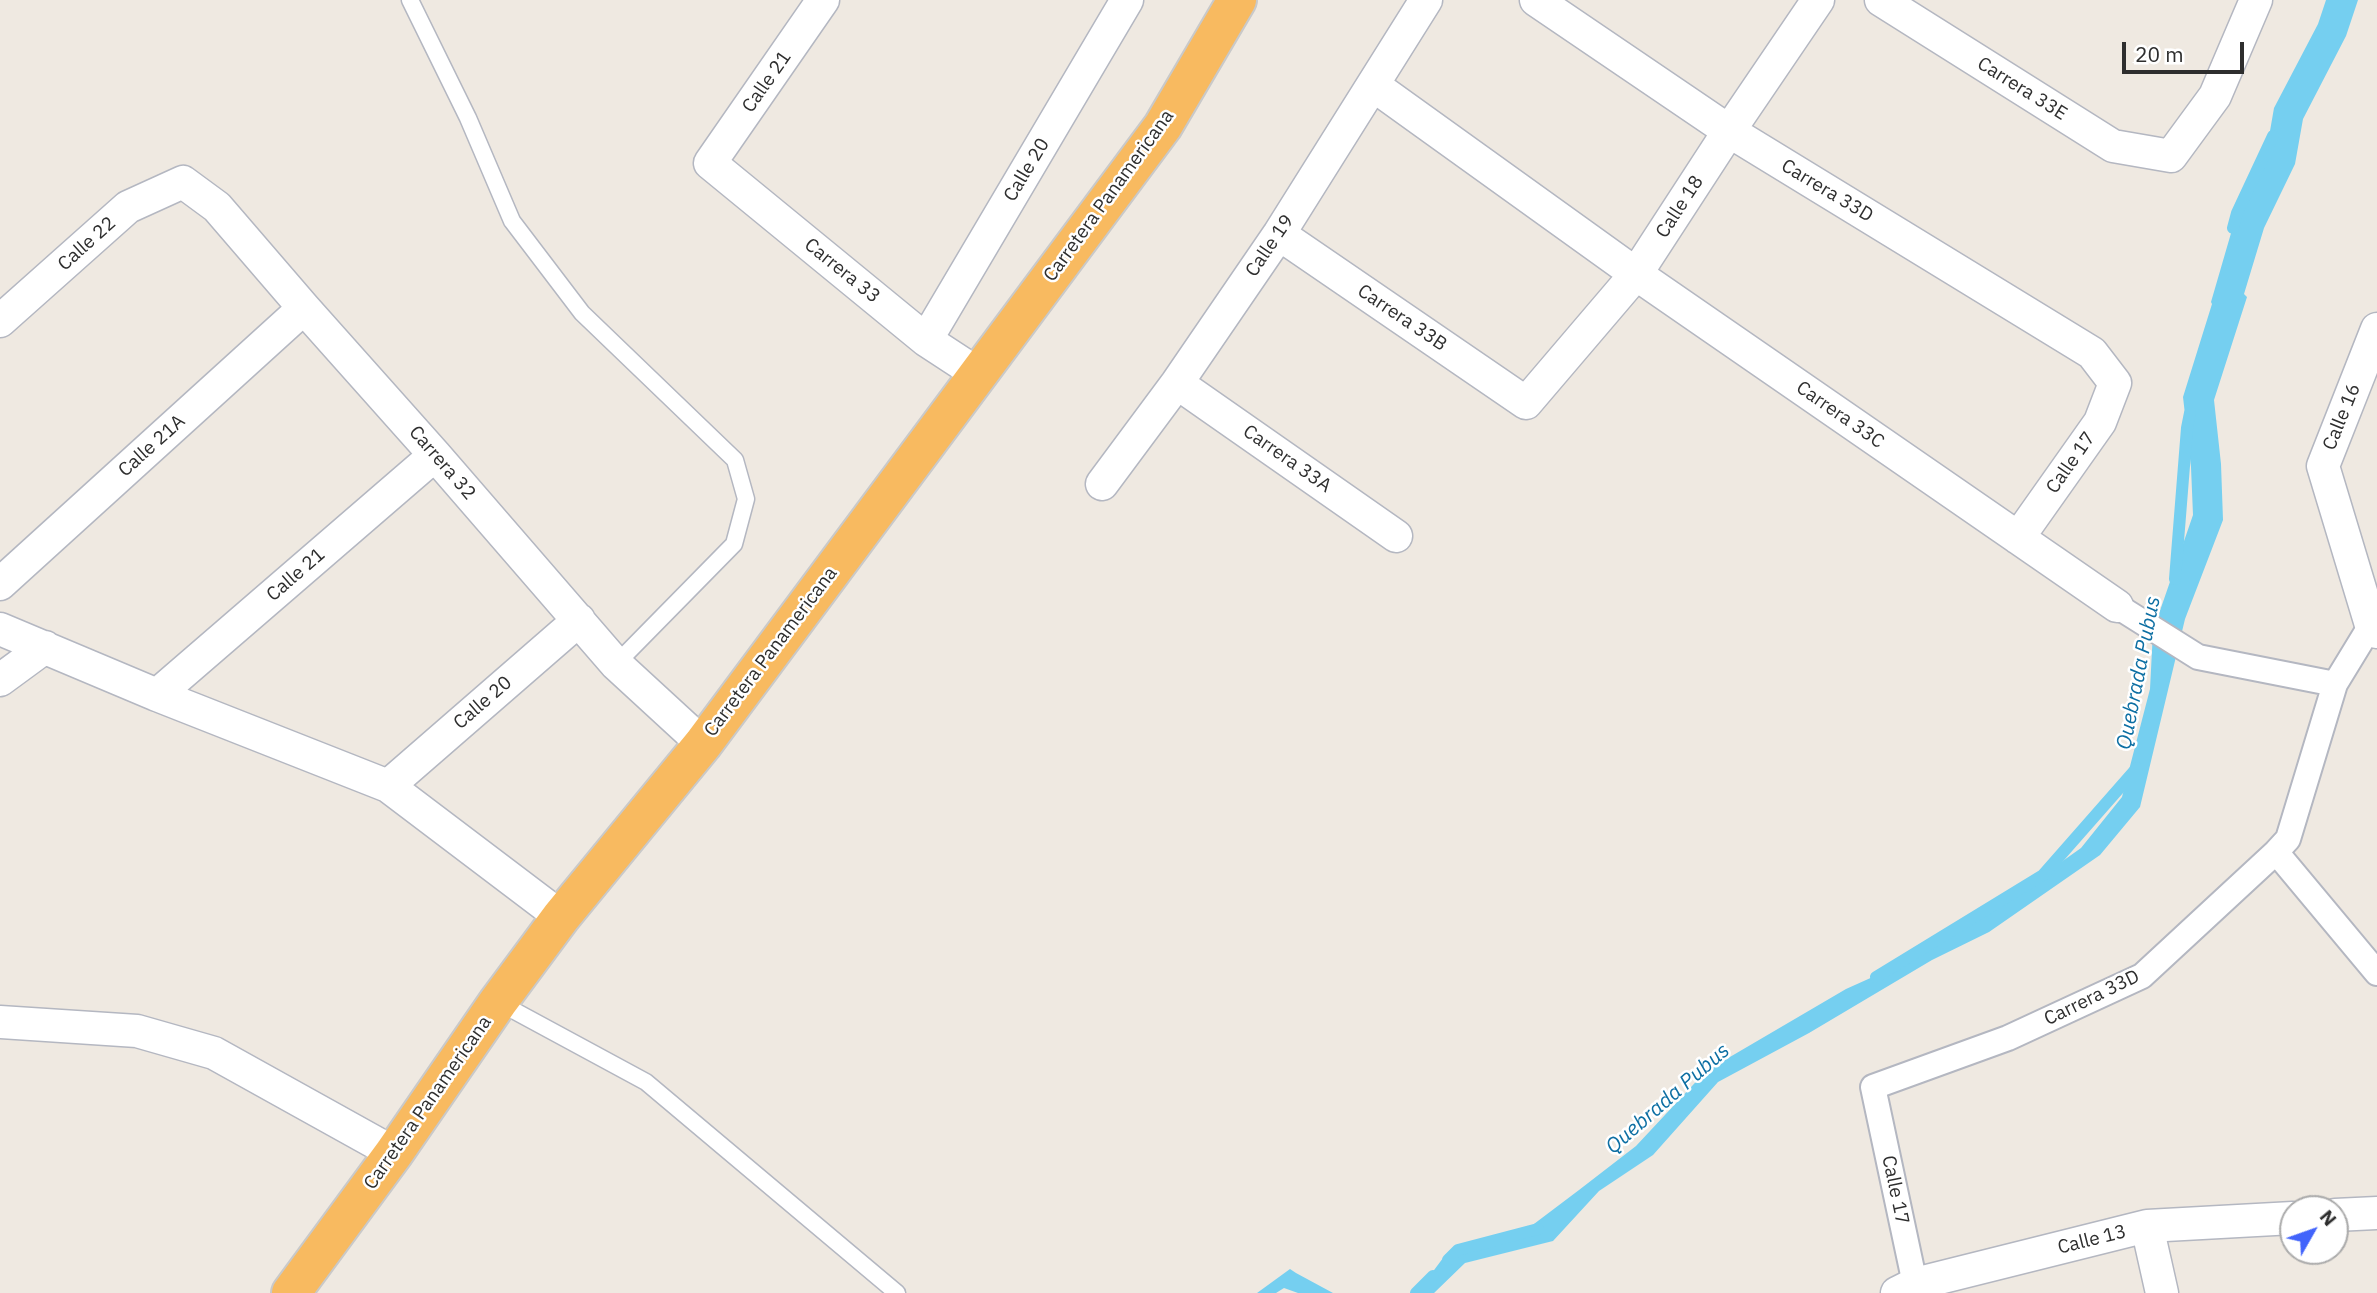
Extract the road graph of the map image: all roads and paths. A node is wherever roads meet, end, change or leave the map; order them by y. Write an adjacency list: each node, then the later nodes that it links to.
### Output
1 (411, 0): 34 (lane)
2 (823, 0): 12 (street, Calle 21)
3 (1127, 0): 19 (street, Calle 20)
4 (1237, 0): 20 (highway, Carretera Panamericana)
5 (1426, 0): 10 (street, Calle 19)
6 (1536, 0): 11 (street, Carrera 33D)
7 (1818, 0): 11 (street, Calle 18)
8 (1881, 0): 9 (street, Carrera 33E)
9 (2256, 0)
10 (1373, 86): 14 (street, Calle 19); 15 (street, Carrera 33C)
11 (1729, 131): 15 (street, Calle 18); 22 (street, Carrera 33D)
12 (710, 163): 19 (street, Carrera 33)
13 (183, 182): 16 (street, Carrera 32); 17 (street, Calle 22)
14 (1279, 234): 21 (street, Calle 19); 23 (street, Carrera 33B)
15 (1636, 274): 23 (street, Calle 18); 27 (street, Carrera 33C)
16 (304, 309): 24 (street, Carrera 32); 28 (street, Calle 21A)
17 (0, 321)
18 (2377, 329): 32 (street, Calle 16)
19 (926, 340): 20 (street, Carrera 33)
20 (978, 374): 38 (highway, Carretera Panamericana)
21 (1177, 383): 25 (street, Calle 19); 26 (street, Carrera 33A)
22 (2115, 383): 27 (street, Calle 17)
23 (1526, 402)
24 (435, 455): 30 (street, Carrera 32); 37 (street, Calle 21)
25 (1102, 484)
26 (1396, 536)
27 (2018, 538): 29 (street, Carrera 33C)
28 (0, 584)
29 (2118, 606): 36 (street, Carrera 33C)
30 (579, 620): 34 (street, Carrera 32); 39 (street, Calle 20)
31 (0, 629): 33 (street)
32 (2374, 629): 36 (street, Carrera 33D)
33 (45, 647): 35 (street); 37 (street)
34 (616, 664): 38 (street, Carrera 32)
35 (0, 680)
36 (2334, 684): 40 (street, Carrera 33D)
37 (157, 695): 39 (street)
38 (703, 744): 41 (highway, Carretera Panamericana)
39 (388, 786): 41 (street)
40 (2276, 852): 42 (street); 45 (street, Carrera 33D)
41 (561, 917): 43 (highway, Carretera Panamericana)
42 (2377, 973)
43 (498, 1002): 46 (highway, Carretera Panamericana); 53 (lane)
44 (0, 1022): 46 (street)
45 (1873, 1087): 51 (street, Calle 17)
46 (394, 1153): 52 (highway, Carretera Panamericana)
47 (2377, 1213): 48 (street)
48 (2349, 1214)
49 (2279, 1219): 50 (street, Calle 13)
50 (2147, 1226): 51 (street, Calle 13); 54 (street)
51 (1910, 1290)
52 (291, 1293)
53 (897, 1293)
54 (2162, 1293)

